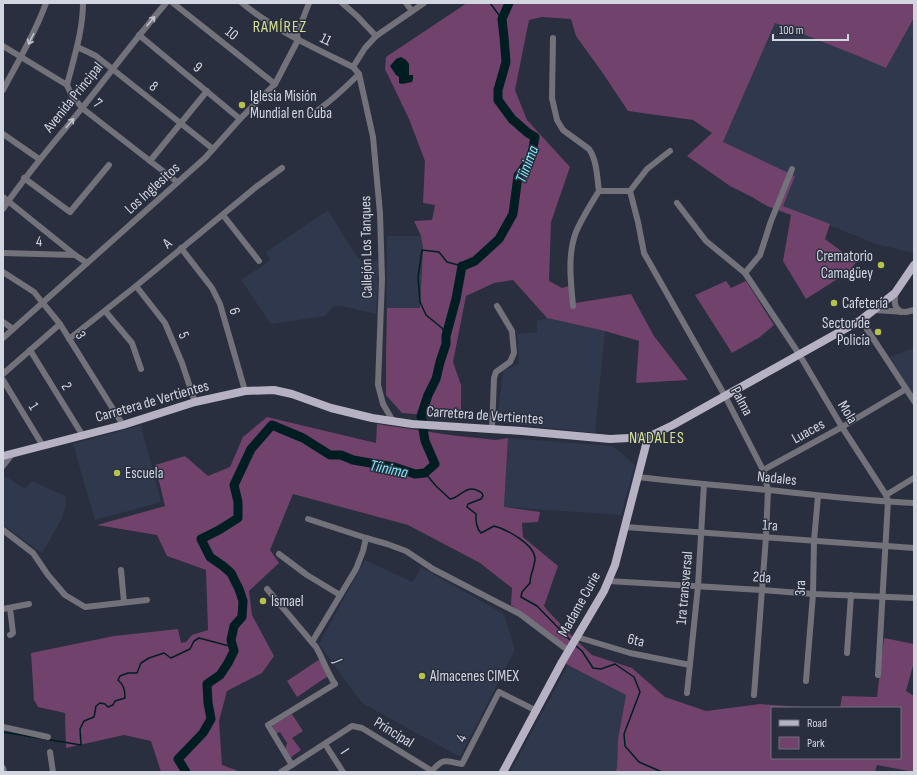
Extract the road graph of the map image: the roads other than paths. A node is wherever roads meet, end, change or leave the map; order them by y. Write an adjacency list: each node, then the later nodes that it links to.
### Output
1 (46, 3): 17 (street, one-way to 17)
2 (83, 3): 16 (street)
3 (166, 3): 11 (street, Avenida Principal, one-way to 3)
4 (173, 3): 20 (street, 10)
5 (242, 3): 14 (street, 11)
6 (309, 3): 14 (street, Los Inglesitos)
7 (342, 3): 12 (street)
8 (406, 3): 10 (street)
9 (424, 3): 10 (street)
10 (412, 11): 12 (street)
11 (139, 35): 18 (street, Avenida Principal); 23 (street, 9)
12 (376, 36): 19 (street)
13 (553, 38): 38 (street)
14 (298, 40): 19 (street, 11); 20 (street, Los Inglesitos)
15 (3, 46): 17 (street, 7)
16 (77, 47): 18 (street, 8); 21 (street)
17 (21, 57): 21 (street, 7); 22 (street)
18 (112, 69): 24 (street, Avenida Principal); 27 (street, 8)
19 (357, 71): 25 (street); 78 (street, Callejón Los Tanques)
20 (275, 84): 26 (street, Los Inglesitos)
21 (67, 85): 24 (street, 7)
22 (3, 90)
23 (207, 91): 26 (street, 9); 27 (street)
24 (82, 108): 31 (street, Avenida Principal, one-way to 24); 32 (street, 7)
25 (311, 115)
26 (240, 119): 29 (street, Los Inglesitos)
27 (180, 123): 29 (street, 8); 32 (street)
28 (3, 134): 31 (street)
29 (213, 149): 37 (street, Los Inglesitos)
30 (670, 151): 39 (street)
31 (39, 159): 36 (street, Avenida Principal)
32 (150, 161): 37 (street, 7)
33 (109, 165): 36 (street)
34 (282, 168): 44 (street, A)
35 (792, 169): 52 (street)
36 (24, 178): 41 (street, Avenida Principal)
37 (177, 182): 49 (street, Los Inglesitos)
38 (599, 191): 39 (street); 57 (street)
39 (630, 191): 75 (street, Palma)
40 (3, 196): 41 (street)
41 (8, 201): 43 (street, Avenida Principal); 47 (street)
42 (677, 203): 52 (street, Mola)
43 (3, 209)
44 (223, 214): 45 (street, A); 48 (street)
45 (181, 248): 53 (street, A); 74 (street, 6)
46 (3, 253): 47 (street, 4)
47 (75, 255): 49 (street)
48 (259, 261)
49 (87, 263): 55 (street, Los Inglesitos)
50 (914, 265): 54 (main road, Carretera de Vertientes)
51 (3, 272): 55 (street, 3)
52 (745, 273): 69 (street, Mola)
53 (136, 286): 60 (street, A); 77 (street, 5)
54 (895, 293): 58 (main road, Carretera de Vertientes); 61 (street)
55 (42, 302): 64 (street, 3); 65 (street, Los Inglesitos)
56 (497, 306): 81 (street)
57 (573, 306)
58 (874, 310): 61 (street); 62 (main road, Carretera de Vertientes)
59 (914, 310): 61 (street)
60 (105, 311): 67 (street, A); 70 (street)
61 (901, 312)
62 (861, 320): 69 (main road, Carretera de Vertientes); 73 (street)
63 (3, 322): 65 (street)
64 (60, 324): 67 (street, 3); 68 (street)
65 (13, 329): 66 (street, Los Inglesitos)
66 (3, 338)
67 (69, 339): 79 (street, 3)
68 (30, 350): 71 (street); 82 (street, 2)
69 (799, 354): 75 (main road, Carretera de Vertientes); 80 (street, Mola)
70 (141, 369)
71 (3, 374)
72 (3, 380): 84 (street, 1)
73 (906, 389): 76 (street); 80 (street, Luaces)
74 (245, 390): 77 (main road, Carretera de Vertientes); 78 (main road, Carretera de Vertientes)
75 (725, 396): 83 (main road, Carretera de Vertientes); 88 (street, Palma)
76 (914, 401)
77 (195, 402): 79 (main road, Carretera de Vertientes)
78 (393, 421): 81 (main road, Carretera de Vertientes)
79 (123, 425): 82 (main road, Carretera de Vertientes)
80 (842, 427): 88 (street, Luaces); 94 (street, Mola)
81 (492, 429): 83 (main road, Carretera de Vertientes)
82 (83, 436): 84 (main road, Carretera de Vertientes)
83 (648, 437): 89 (main road, Madame Curie)
84 (43, 446): 85 (main road, Carretera de Vertientes)
85 (13, 453): 86 (main road, Carretera de Vertientes); 87 (street)
86 (3, 456)
87 (3, 466)
88 (763, 470): 92 (street, Palma)
89 (637, 476): 91 (street, Nadales); 97 (main road, Madame Curie)
90 (914, 478): 94 (street)
91 (704, 484): 92 (street, Nadales); 99 (street, 1ra transversal)
92 (768, 490): 93 (street, Nadales); 101 (street, Palma)
93 (818, 496): 94 (street, Nadales); 102 (street, 3ra)
94 (887, 498): 95 (street, Nadales); 103 (street)
95 (914, 502)
96 (308, 518): 100 (street)
97 (625, 527): 99 (street, 1ra); 107 (main road, Madame Curie)
98 (3, 530): 117 (street)
99 (701, 533): 101 (street, 1ra); 108 (street, 1ra transversal)
100 (366, 538): 112 (street); 122 (street)
101 (766, 538): 102 (street, 1ra); 110 (street, Palma)
102 (814, 541): 103 (street, 1ra); 111 (street, 3ra)
103 (886, 546): 104 (street, 1ra); 114 (street)
104 (914, 548)
105 (279, 554): 112 (street)
106 (121, 570): 117 (street)
107 (608, 581): 108 (street, 2da); 122 (main road, Madame Curie)
108 (698, 586): 110 (street, 2da); 124 (street, 1ra transversal)
109 (267, 589): 121 (street)
110 (762, 590): 111 (street, 2da); 128 (street, Palma)
111 (813, 594): 113 (street, 2da); 126 (street, 3ra)
112 (340, 595): 121 (street)
113 (851, 595): 114 (street, 2da); 123 (street)
114 (883, 596): 115 (street, 2da); 125 (street)
115 (914, 598)
116 (147, 600): 117 (street)
117 (124, 602)
118 (29, 604): 119 (street)
119 (6, 608): 120 (street)
120 (10, 635)
121 (312, 642): 134 (street, J)
122 (573, 644): 124 (street, 6ta); 129 (main road, Madame Curie)
123 (847, 653)
124 (690, 665): 127 (street, 1ra transversal)
125 (878, 675)
126 (806, 680)
127 (687, 693)
128 (754, 695)
129 (537, 711): 140 (street, 4); 141 (main road, Madame Curie)
130 (3, 727): 131 (street)
131 (48, 737)
132 (325, 744): 134 (street, Principal); 139 (street, I); 140 (street, Principal)
133 (50, 752): 137 (street)
134 (292, 765): 138 (street, Principal)
135 (3, 768): 136 (street)
136 (4, 772)
137 (53, 772)
138 (281, 772)
139 (343, 772)
140 (432, 772)
141 (503, 772)

